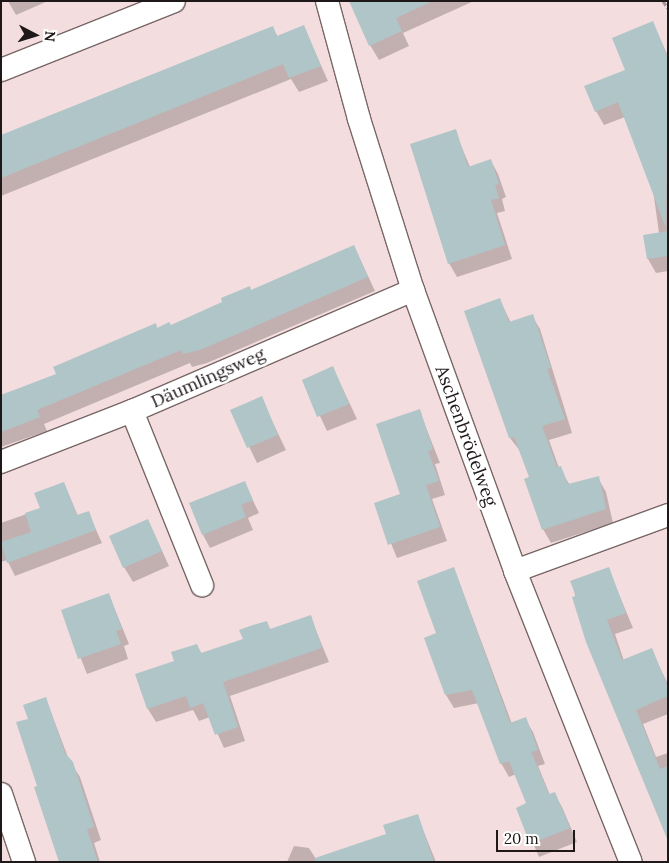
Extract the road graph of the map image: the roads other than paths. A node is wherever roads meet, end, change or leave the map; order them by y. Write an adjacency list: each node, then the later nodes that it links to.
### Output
1 (174, 1): 3 (street)
2 (327, 1): 4 (street, Aschenbrödelweg)
3 (1, 70)
4 (413, 290): 5 (street, Däumlingsweg); 8 (street, Aschenbrödelweg)
5 (132, 411): 6 (street, Däumlingsweg); 9 (street)
6 (1, 462)
7 (668, 515): 8 (street)
8 (515, 572): 12 (street, Aschenbrödelweg)
9 (202, 585)
10 (1, 794): 11 (street)
11 (24, 862)
12 (631, 862)

